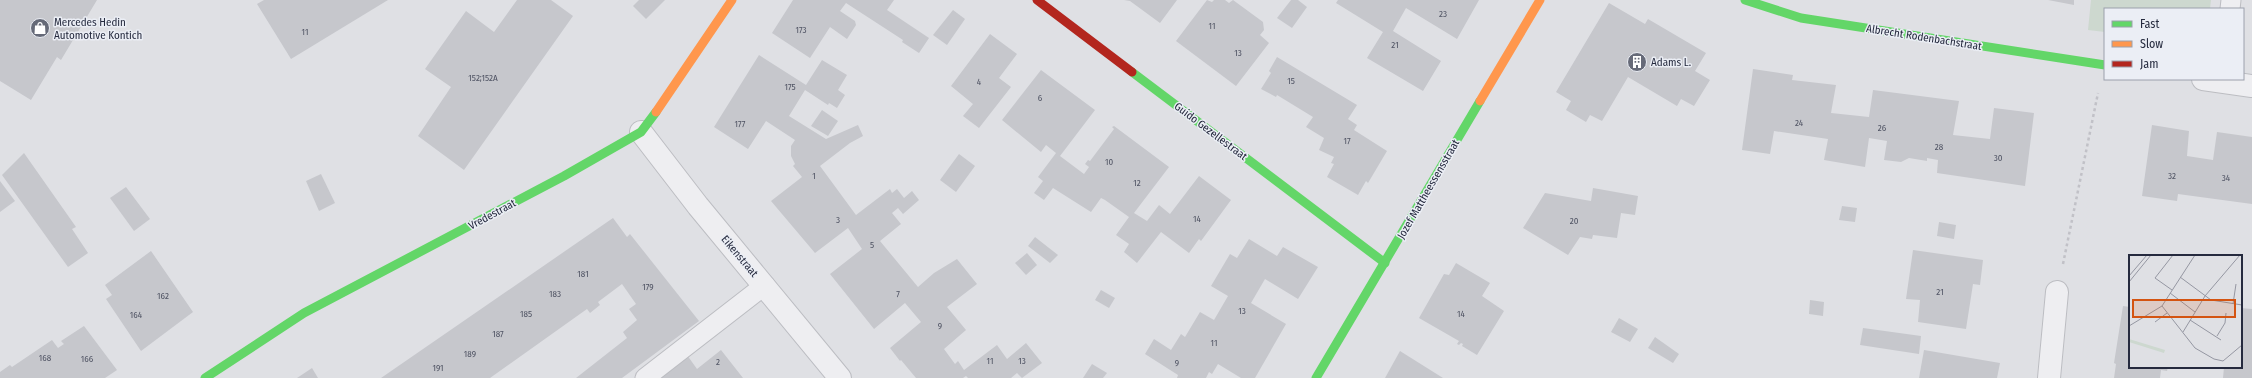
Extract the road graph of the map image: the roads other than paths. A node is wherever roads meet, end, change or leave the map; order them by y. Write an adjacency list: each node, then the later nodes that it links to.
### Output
1 (732, 0): 8 (street, Vredestraat)
2 (1037, 0): 9 (street, Guido Gezellestraat)
3 (1540, 0): 9 (street, Jozef Mattheessensstraat)
4 (1745, 0): 5 (street, Albrecht Rodenbachstraat)
5 (2104, 65)
6 (2214, 80): 7 (street)
7 (2252, 86)
8 (641, 132): 10 (street, Eikenstraat); 12 (street, Vredestraat)
9 (1385, 263): 15 (street, Jozef Mattheessensstraat)
10 (765, 285): 13 (lane); 14 (street, Eikenstraat)
11 (2057, 292): 16 (street)
12 (205, 378)
13 (645, 378)
14 (840, 378)
15 (1316, 378)
16 (2049, 378)

